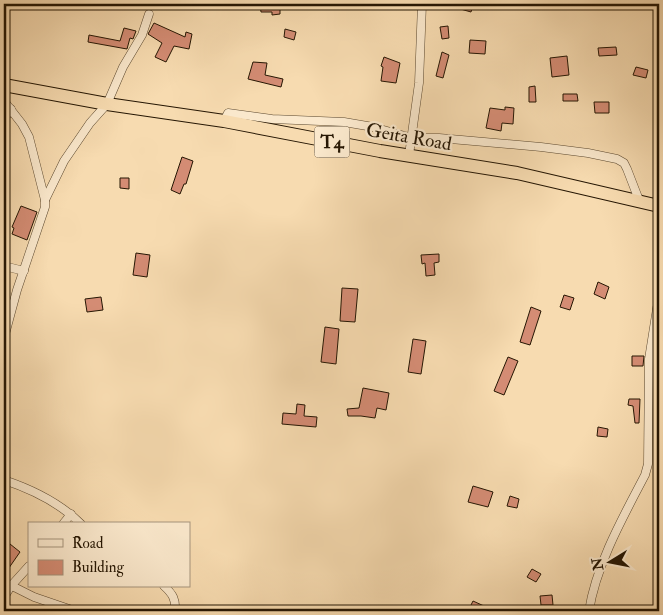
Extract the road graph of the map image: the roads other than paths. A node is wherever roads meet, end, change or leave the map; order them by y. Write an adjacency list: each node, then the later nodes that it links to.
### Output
1 (422, 4): 9 (street)
2 (149, 14): 5 (street)
3 (4, 85): 5 (highway, Geita Road / T4)
4 (4, 101): 6 (street)
5 (107, 104): 8 (highway, Geita Road / T4); 11 (street)
6 (11, 108): 7 (street); 11 (street)
7 (4, 119)
8 (224, 121): 9 (street); 10 (highway, Geita Road / T4)
9 (412, 138): 10 (street); 12 (street)
10 (409, 155): 12 (highway, Geita Road / T4)
11 (45, 200): 15 (street)
12 (639, 200): 13 (highway, Geita Road / T4)
13 (659, 206)
14 (4, 266): 15 (street)
15 (24, 270): 17 (street)
16 (659, 296): 28 (street)
17 (4, 338)
18 (4, 480): 19 (street)
19 (71, 514): 20 (street); 21 (street)
20 (65, 522)
21 (79, 522)
22 (28, 567): 23 (street)
23 (7, 584): 25 (street); 26 (street)
24 (166, 588): 27 (street)
25 (4, 597)
26 (75, 611)
27 (175, 611)
28 (589, 611)

